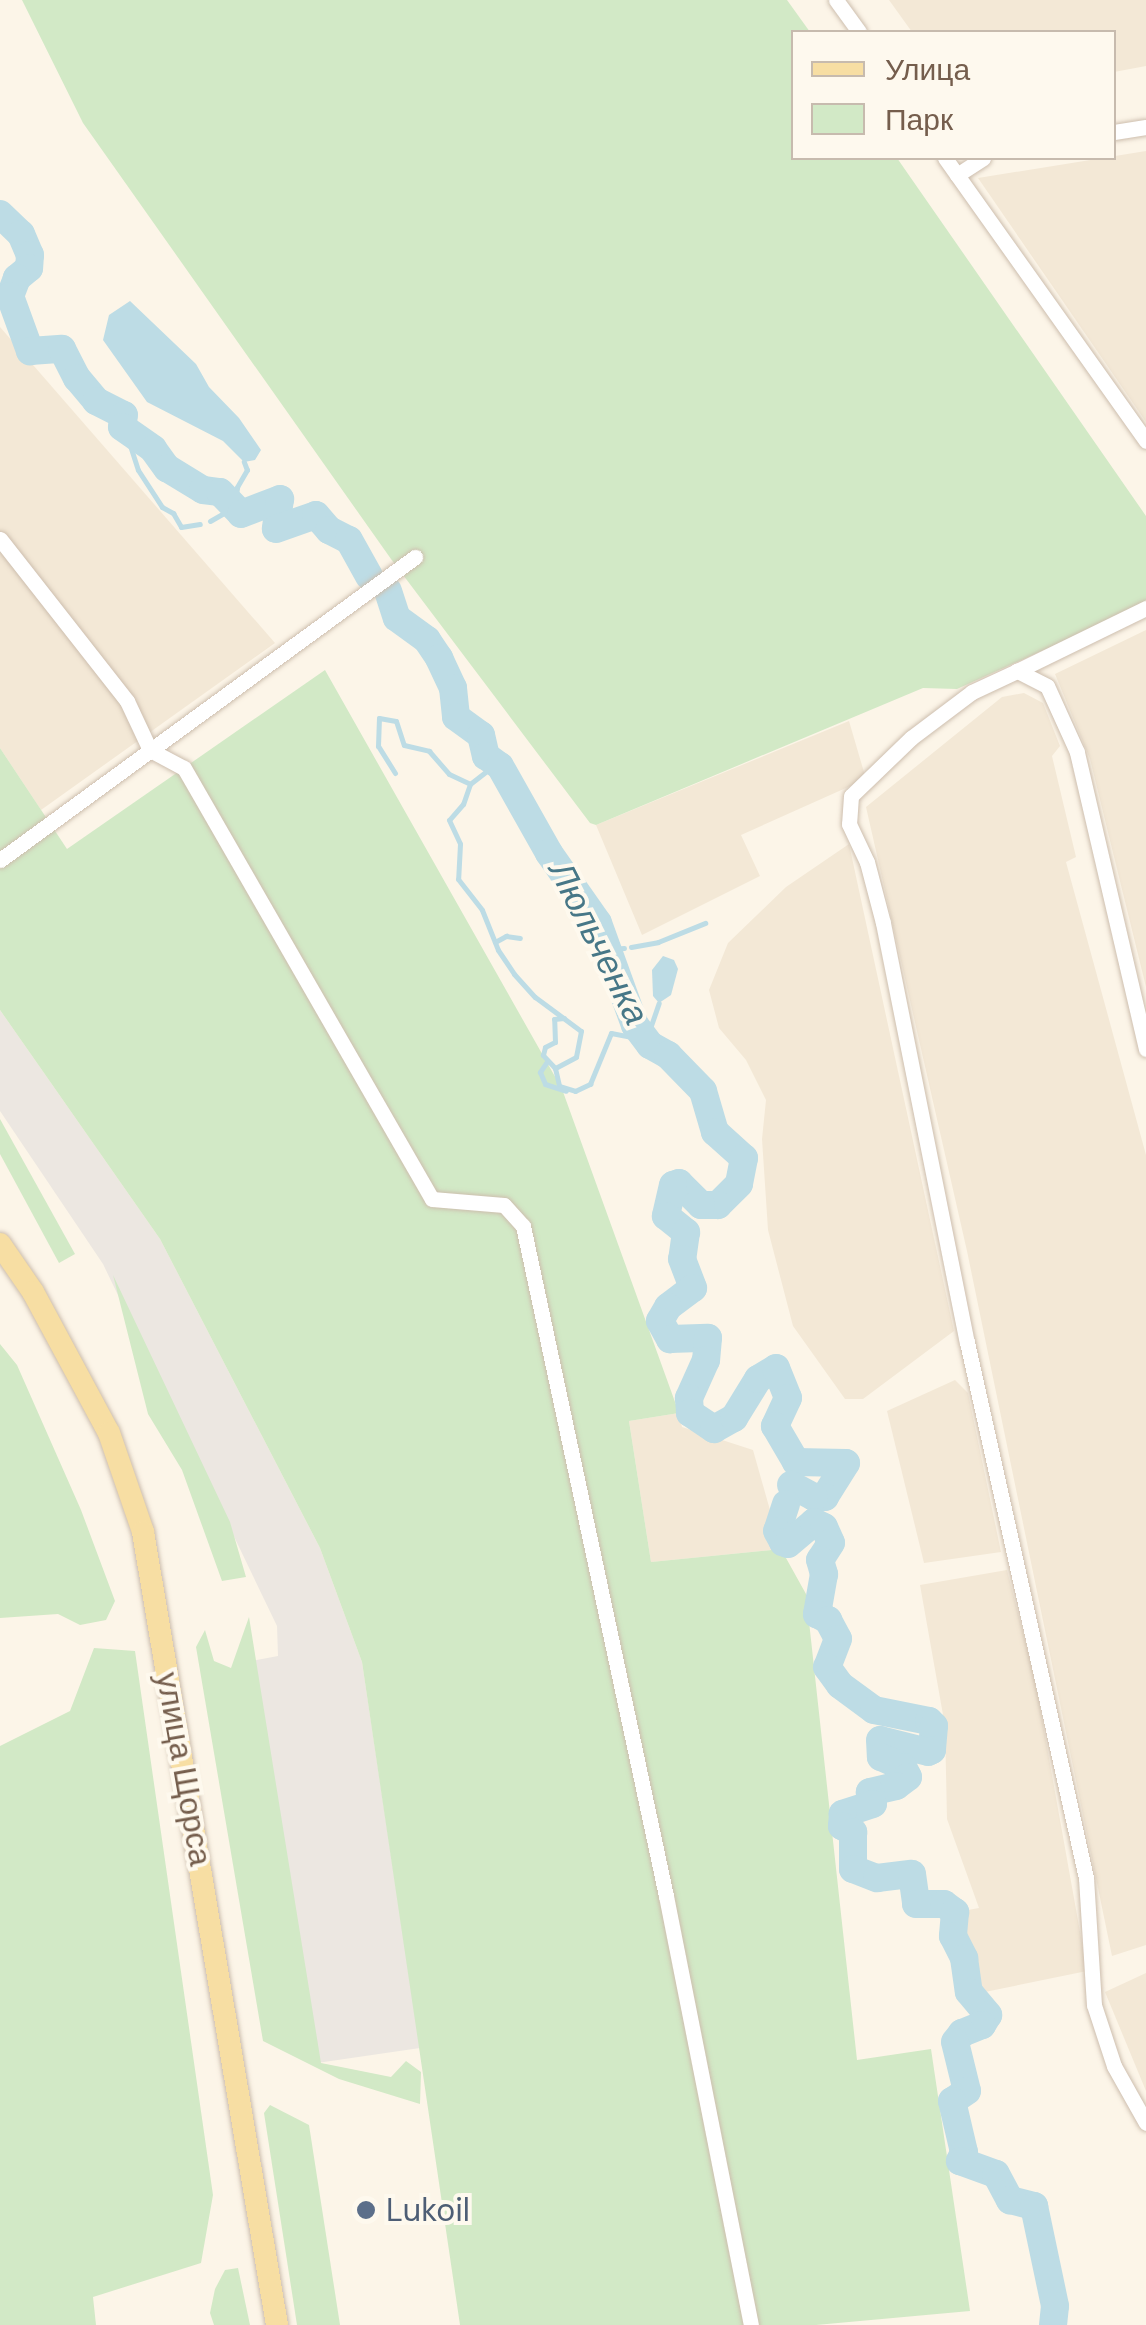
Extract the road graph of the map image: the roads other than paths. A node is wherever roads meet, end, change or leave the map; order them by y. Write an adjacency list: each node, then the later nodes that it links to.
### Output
1 (836, 0): 2 (street)
2 (858, 30)
3 (1146, 127): 4 (street)
4 (1116, 132)
5 (947, 160): 7 (street)
6 (979, 160): 7 (street)
7 (958, 175): 8 (street)
8 (1146, 441)
9 (0, 540): 13 (street)
10 (415, 557): 13 (street)
11 (1146, 608): 12 (street)
12 (1017, 671): 15 (street); 17 (street)
13 (150, 750): 14 (street); 19 (street)
14 (0, 860)
15 (1146, 1049)
16 (0, 1244): 18 (main road, улица Щорса)
17 (1146, 2123)
18 (277, 2325)
19 (751, 2325)

